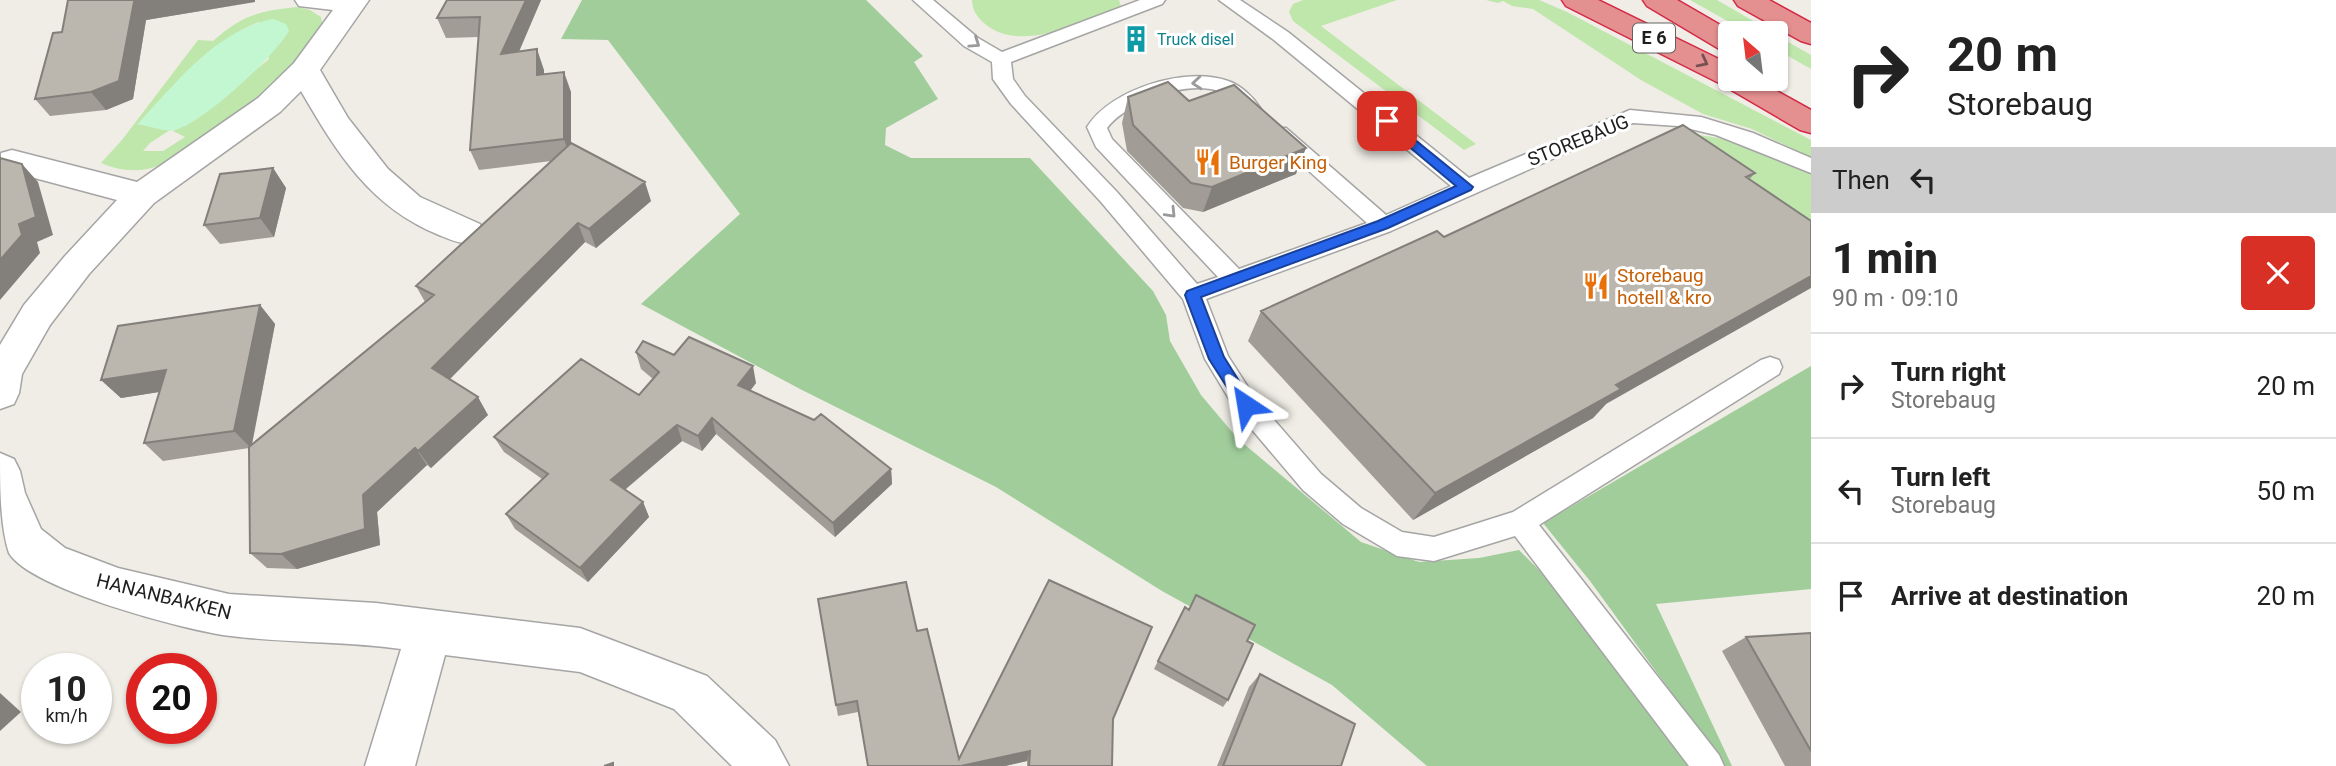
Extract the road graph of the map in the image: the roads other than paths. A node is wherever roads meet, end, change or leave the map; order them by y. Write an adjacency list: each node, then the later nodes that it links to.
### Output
1 (309, 0): 7 (street)
2 (922, 0): 12 (lane, one-way to 12)
3 (1260, 0): 9 (lane)
4 (1576, 0): 14 (highway, E 6, one-way to 14)
5 (1657, 0): 11 (highway, E 6)
6 (1748, 0): 10 (highway)
7 (354, 2): 13 (street)
8 (1146, 2): 12 (lane)
9 (1234, 4): 21 (lane)
10 (1811, 35)
11 (1718, 36)
12 (1001, 59): 26 (lane)
13 (306, 71): 22 (street); 24 (street)
14 (1718, 71)
15 (1788, 79): 17 (highway)
16 (1755, 91): 18 (highway, E 6)
17 (1811, 93)
18 (1811, 122)
19 (12, 161): 22 (street)
20 (1811, 166): 21 (lane, STOREBAUG)
21 (1466, 187): 23 (lane, STOREBAUG)
22 (142, 195): 28 (street)
23 (1383, 225): 25 (lane, STOREBAUG); 25 (lane, one-way to 25)
24 (467, 233)
25 (1236, 281): 26 (lane, STOREBAUG)
26 (1192, 295): 30 (lane)
27 (1770, 367): 30 (lane)
28 (0, 393)
29 (0, 471): 31 (street, HANANBAKKEN)
30 (1521, 522): 34 (lane)
31 (429, 632): 32 (street); 33 (street, HANANBAKKEN)
32 (390, 766)
33 (764, 766)
34 (1708, 766)

